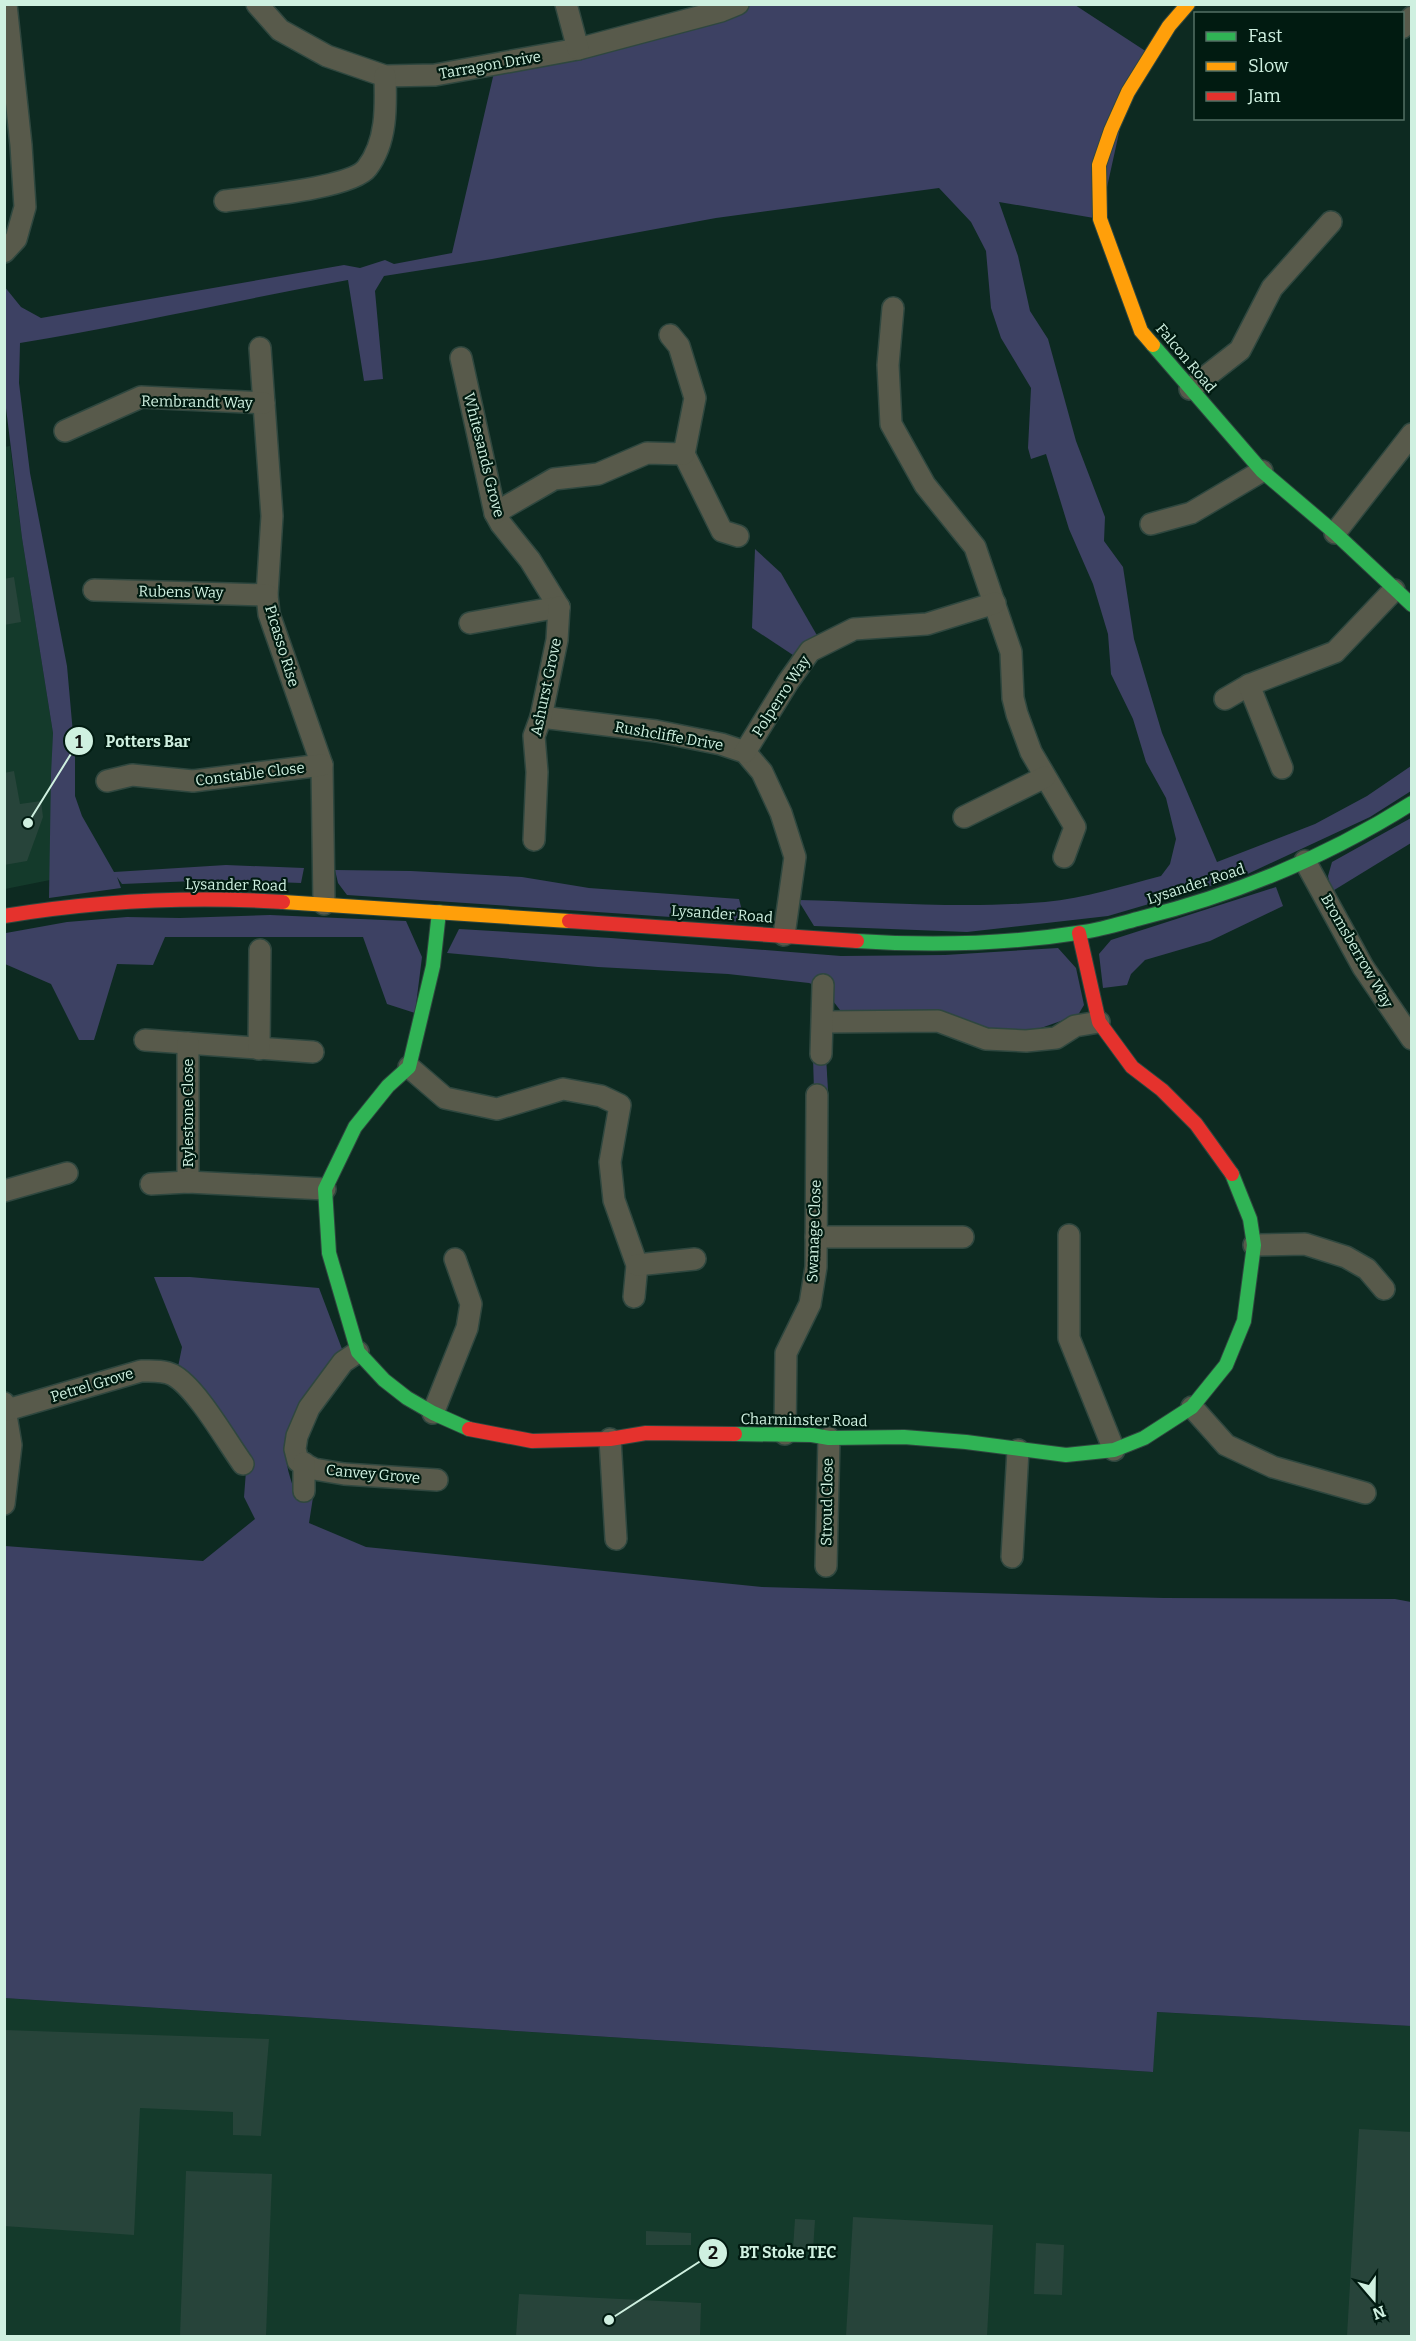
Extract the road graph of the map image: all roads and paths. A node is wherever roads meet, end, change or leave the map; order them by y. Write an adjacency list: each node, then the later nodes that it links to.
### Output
1 (6, 4): 10 (street)
2 (257, 4): 7 (street, Tarragon Drive)
3 (566, 4): 6 (street)
4 (738, 4): 6 (street, Tarragon Drive)
5 (1188, 4): 15 (street, Falcon Road)
6 (578, 49): 7 (street, Tarragon Drive)
7 (385, 75): 8 (street)
8 (225, 201)
9 (1331, 222): 15 (street)
10 (4, 252)
11 (893, 308): 30 (street)
12 (670, 335): 19 (street)
13 (260, 348): 16 (street, Picasso Rise)
14 (461, 358): 21 (street, Whitesands Grove)
15 (1190, 389): 20 (street, Falcon Road)
16 (264, 403): 17 (street, Rembrandt Way); 27 (street, Picasso Rise)
17 (65, 431)
18 (1412, 434): 23 (street)
19 (684, 454): 21 (street); 24 (street)
20 (1262, 471): 22 (street); 23 (street, Falcon Road)
21 (495, 513): 29 (street, Whitesands Grove)
22 (1151, 524)
23 (1335, 533): 26 (street, Falcon Road)
24 (738, 536)
25 (94, 590): 27 (street, Rubens Way)
26 (1394, 590): 28 (street, Falcon Road); 32 (street)
27 (267, 595): 36 (street, Picasso Rise)
28 (1412, 605)
29 (559, 607): 31 (street); 34 (street, Ashurst Grove)
30 (996, 609): 35 (street, Polperro Way); 38 (street)
31 (470, 623)
32 (1249, 686): 33 (street); 37 (street)
33 (1225, 699)
34 (541, 717): 35 (street, Rushcliffe Drive); 42 (street, Ashurst Grove)
35 (745, 752): 49 (street)
36 (322, 765): 39 (street, Constable Close); 45 (street, Picasso Rise)
37 (1282, 768)
38 (1045, 777): 41 (street); 43 (street)
39 (107, 781)
40 (1412, 803): 44 (street, Lysander Road)
41 (964, 817)
42 (534, 840)
43 (1064, 857)
44 (1305, 861): 48 (street, Lysander Road); 54 (street, Bromsberrow Way)
45 (324, 904): 46 (street, Lysander Road); 47 (street, Lysander Road)
46 (439, 912): 49 (street, Lysander Road); 60 (street)
47 (4, 916)
48 (1079, 933): 49 (street, Lysander Road); 53 (street, Charminster Road)
49 (784, 935)
50 (260, 950): 57 (street)
51 (823, 985): 52 (street)
52 (823, 1022): 53 (street); 59 (street)
53 (1099, 1022): 70 (street, Charminster Road)
54 (1412, 1039)
55 (145, 1040): 56 (street, Rylestone Close)
56 (188, 1043): 57 (street, Rylestone Close); 63 (street, Rylestone Close)
57 (259, 1049): 58 (street, Rylestone Close)
58 (313, 1052)
59 (821, 1054)
60 (409, 1067): 65 (street, Charminster Road); 73 (street)
61 (817, 1095): 68 (street, Swanage Close)
62 (67, 1173): 66 (street)
63 (188, 1182): 64 (street, Rylestone Close); 65 (street, Rylestone Close)
64 (151, 1184)
65 (326, 1189): 76 (street, Charminster Road)
66 (4, 1191)
67 (1069, 1235): 83 (street)
68 (816, 1237): 69 (street); 80 (street, Swanage Close)
69 (963, 1237)
70 (1254, 1245): 74 (street); 78 (street, Charminster Road)
71 (455, 1259): 79 (street)
72 (695, 1259): 73 (street)
73 (637, 1265): 75 (street)
74 (1383, 1289)
75 (634, 1297)
76 (358, 1352): 79 (street, Charminster Road); 85 (street)
77 (6, 1407): 86 (street, Petrel Grove); 90 (street)
78 (1192, 1407): 83 (street, Charminster Road); 89 (street)
79 (433, 1413): 82 (street, Charminster Road)
80 (785, 1434): 81 (street, Charminster Road); 82 (street, Charminster Road)
81 (829, 1438): 84 (street, Charminster Road); 93 (street, Stroud Close)
82 (610, 1439): 91 (street)
83 (1114, 1449): 84 (street, Charminster Road)
84 (1017, 1450): 92 (street)
85 (304, 1463): 87 (street, Canvey Grove); 88 (street)
86 (243, 1464)
87 (437, 1480)
88 (304, 1491)
89 (1365, 1493)
90 (4, 1504)
91 (616, 1539)
92 (1012, 1557)
93 (826, 1566)

